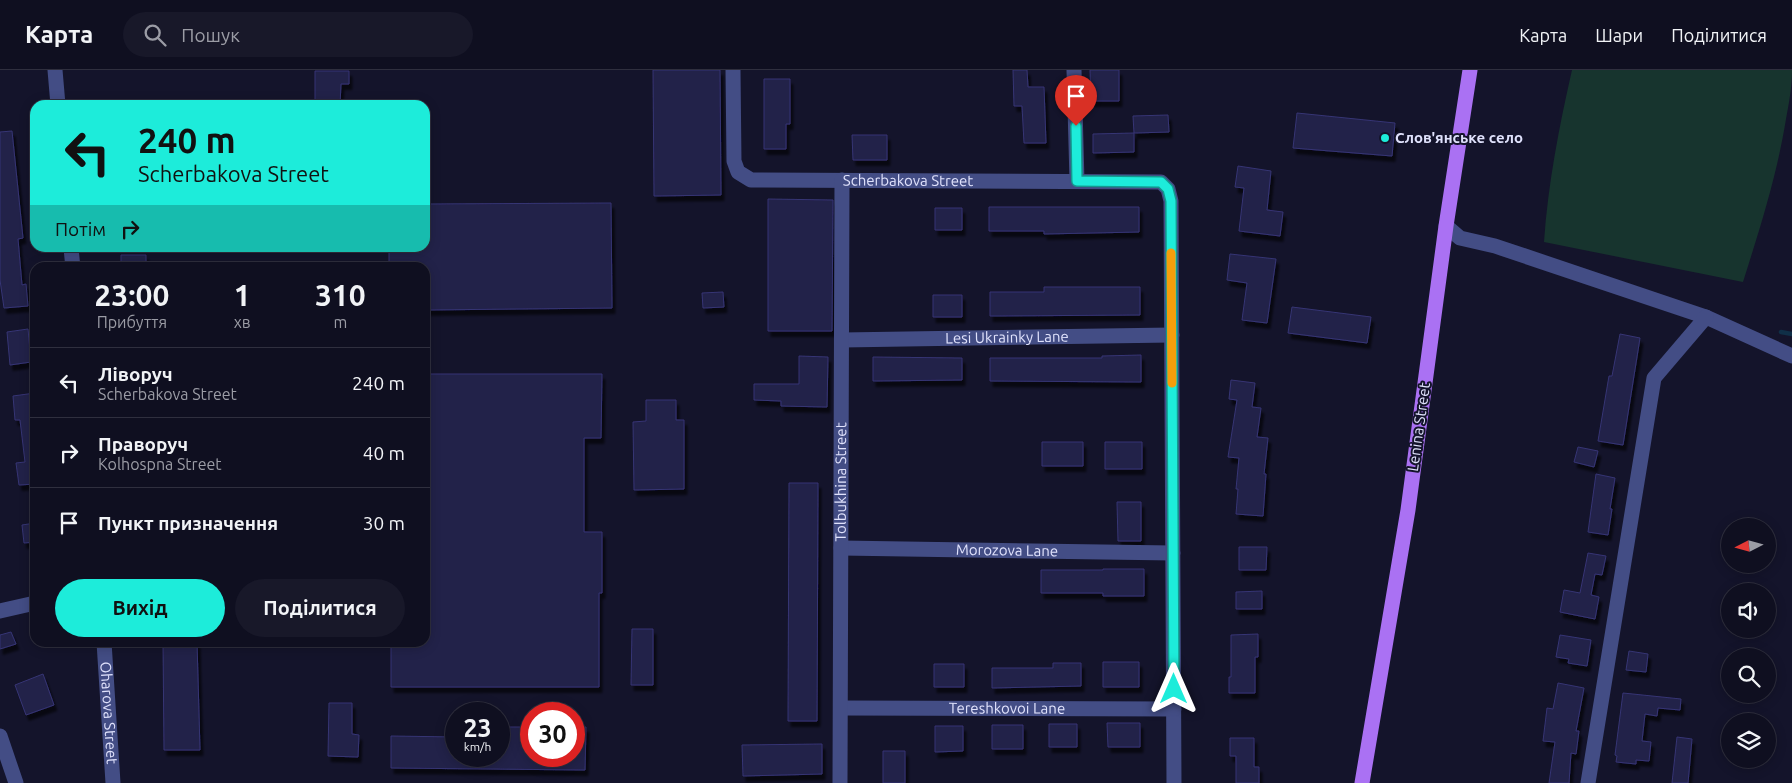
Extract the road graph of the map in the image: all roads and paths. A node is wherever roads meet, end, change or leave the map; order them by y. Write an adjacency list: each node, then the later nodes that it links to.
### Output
1 (55, 70): 5 (street)
2 (733, 70): 6 (street, Scherbakova Street)
3 (1074, 70): 7 (street)
4 (1470, 70): 8 (main road, Lenina Street)
5 (58, 100)
6 (842, 180): 7 (street, Scherbakova Street); 11 (street, Tolbukhina Street)
7 (1077, 181): 10 (street, Scherbakova Street)
8 (1446, 226): 9 (street); 25 (main road, Lenina Street)
9 (1706, 317): 12 (street); 26 (street)
10 (1172, 335): 11 (street, Lesi Ukrainky Lane); 14 (street)
11 (842, 340): 13 (street, Tolbukhina Street)
12 (1792, 356)
13 (841, 548): 14 (street, Morozova Lane); 18 (street, Tolbukhina Street)
14 (1173, 553): 19 (street)
15 (30, 604): 16 (street)
16 (0, 611)
17 (104, 647): 22 (street, Oharova Street)
18 (841, 708): 19 (street, Tereshkovoi Lane); 23 (street, Tolbukhina Street)
19 (1174, 709): 24 (street)
20 (0, 736): 21 (street)
21 (16, 783)
22 (113, 783)
23 (840, 783)
24 (1174, 783)
25 (1362, 783)
26 (1588, 783)

